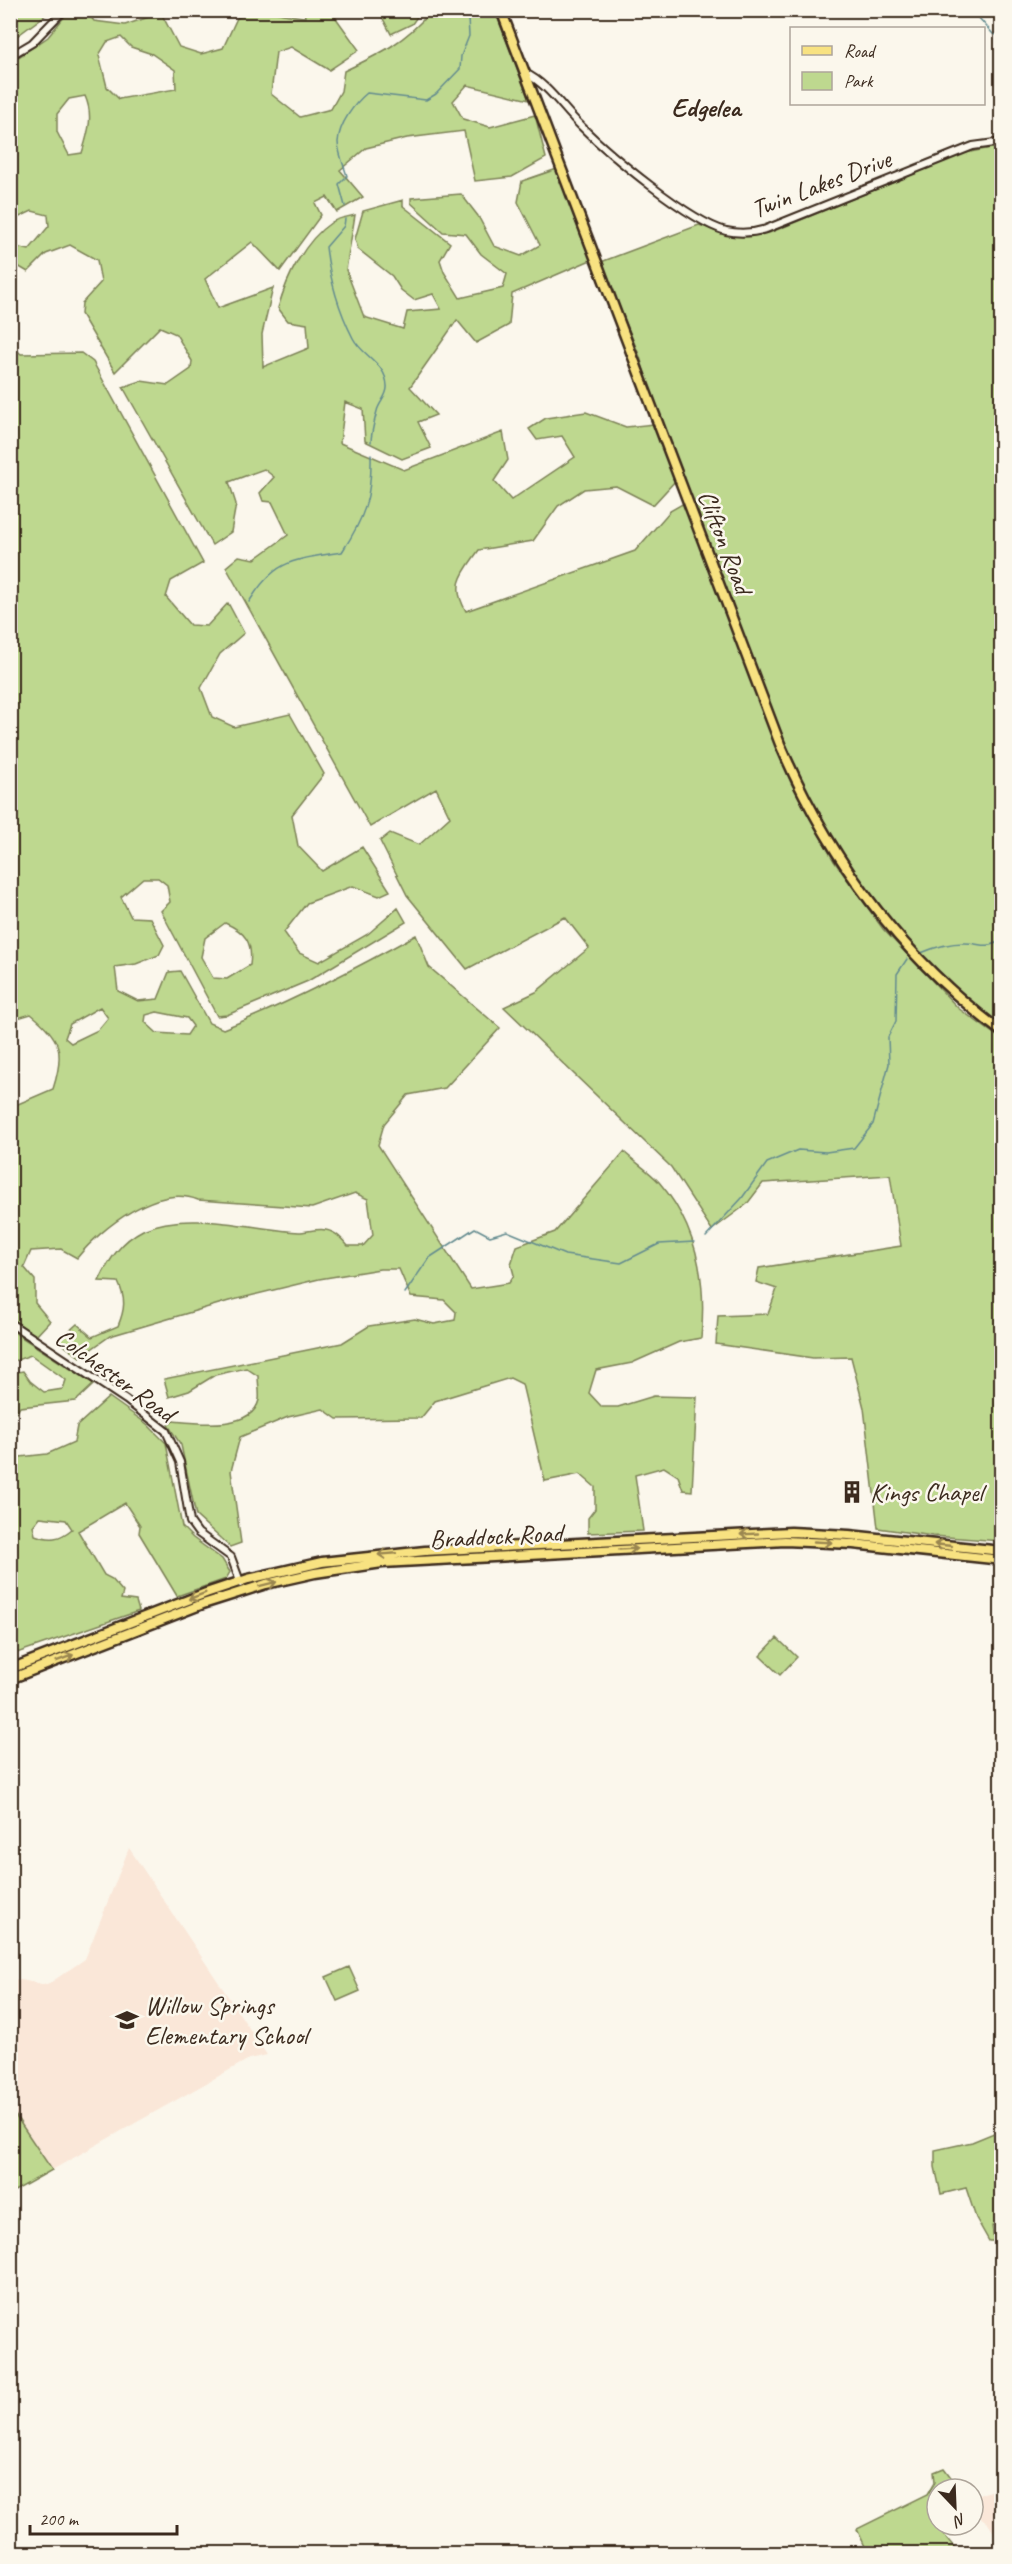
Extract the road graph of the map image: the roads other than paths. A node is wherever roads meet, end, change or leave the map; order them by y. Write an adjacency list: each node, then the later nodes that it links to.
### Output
1 (64, 10): 3 (street)
2 (501, 10): 4 (main road, Clifton Road)
3 (10, 56)
4 (525, 73): 5 (street, Twin Lakes Drive); 6 (main road, Clifton Road)
5 (1002, 142)
6 (1002, 1032)
7 (10, 1323): 10 (street, Colchester Road)
8 (1002, 1551): 10 (main road, Braddock Road, one-way to 10)
9 (1002, 1560): 11 (main road, Braddock Road, one-way to 9)
10 (240, 1581): 11 (street, Colchester Road); 12 (main road, Braddock Road, one-way to 12)
11 (243, 1591): 13 (main road, Braddock Road, one-way to 11)
12 (10, 1669)
13 (10, 1679)

